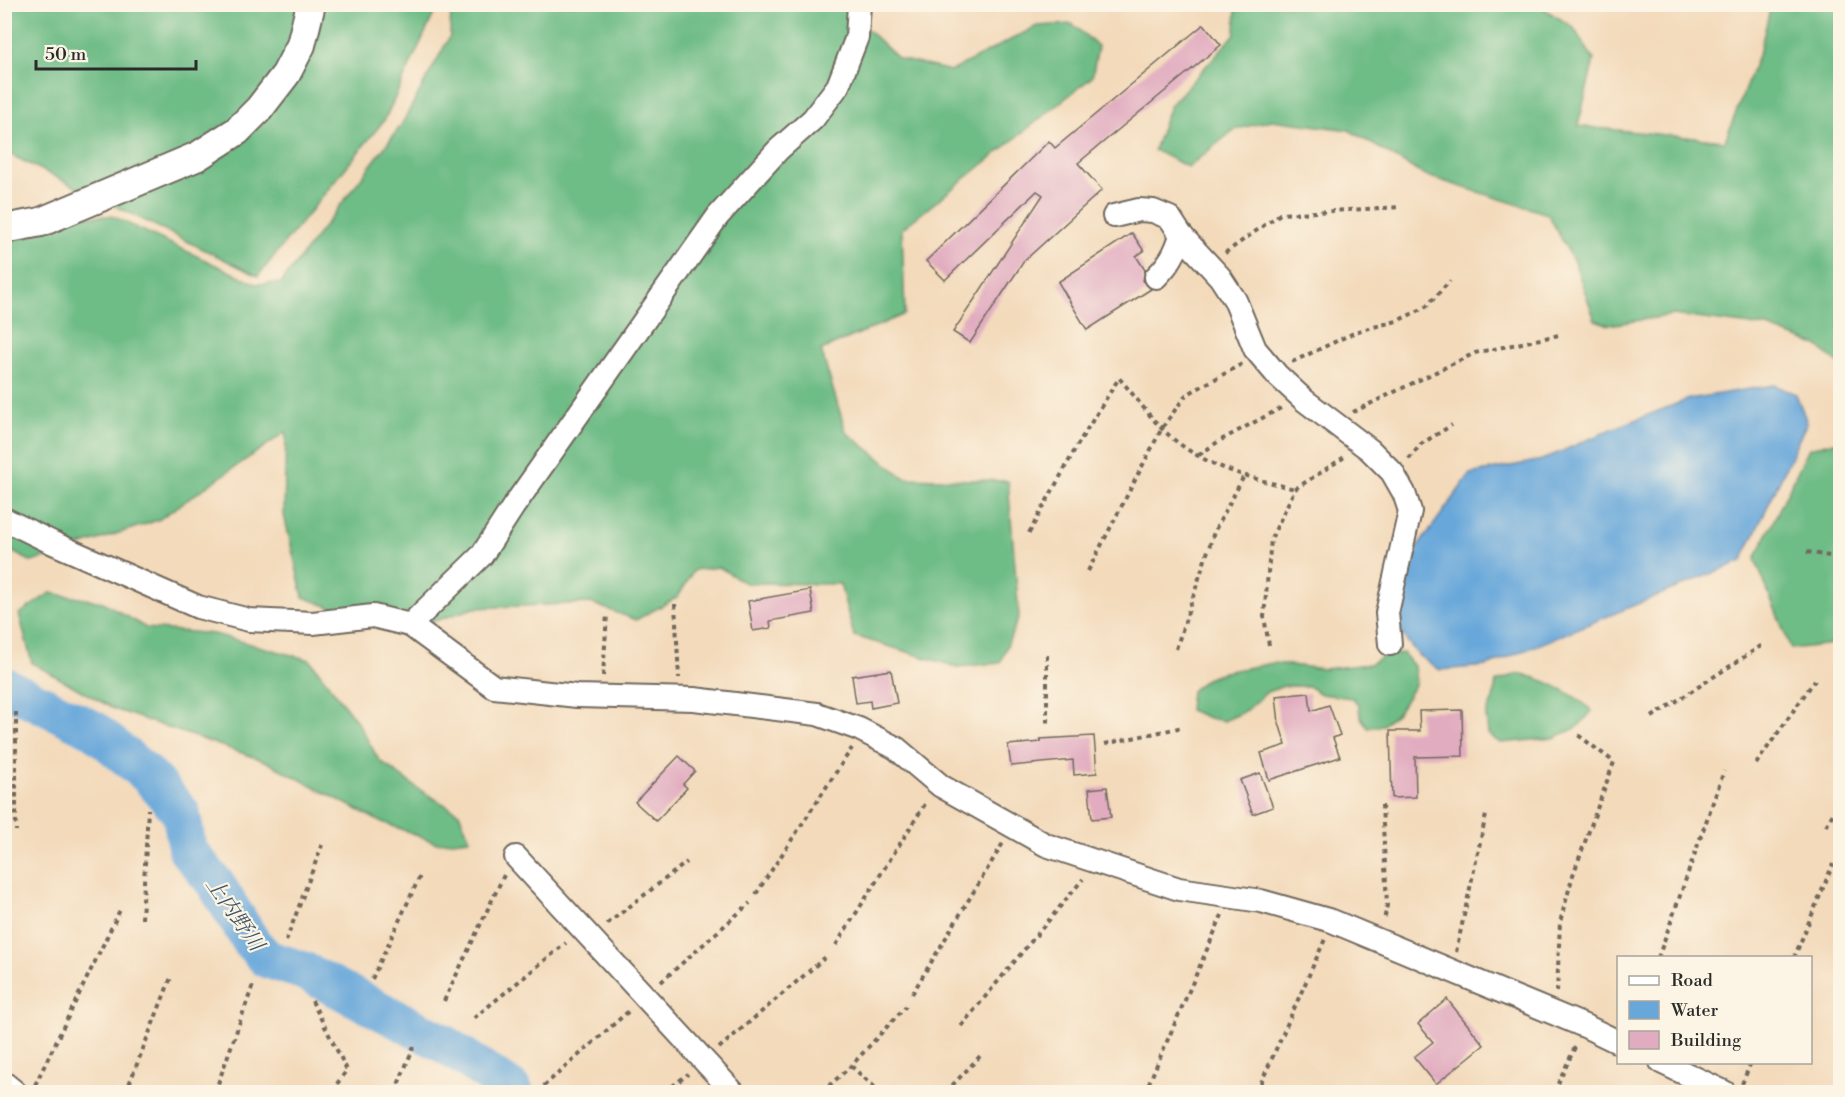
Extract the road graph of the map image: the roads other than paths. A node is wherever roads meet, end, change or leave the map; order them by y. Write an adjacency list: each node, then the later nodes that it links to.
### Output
1 (311, 4): 4 (street)
2 (859, 4): 8 (street)
3 (1114, 216): 5 (street)
4 (4, 229)
5 (1181, 235): 6 (street); 9 (street)
6 (1156, 277)
7 (4, 519): 8 (street)
8 (410, 625): 11 (street)
9 (1390, 644)
10 (511, 863): 16 (street)
11 (1617, 1042)
12 (1666, 1064): 14 (street)
13 (4, 1083): 15 (street)
14 (1732, 1089)
15 (24, 1091)
16 (733, 1092)

